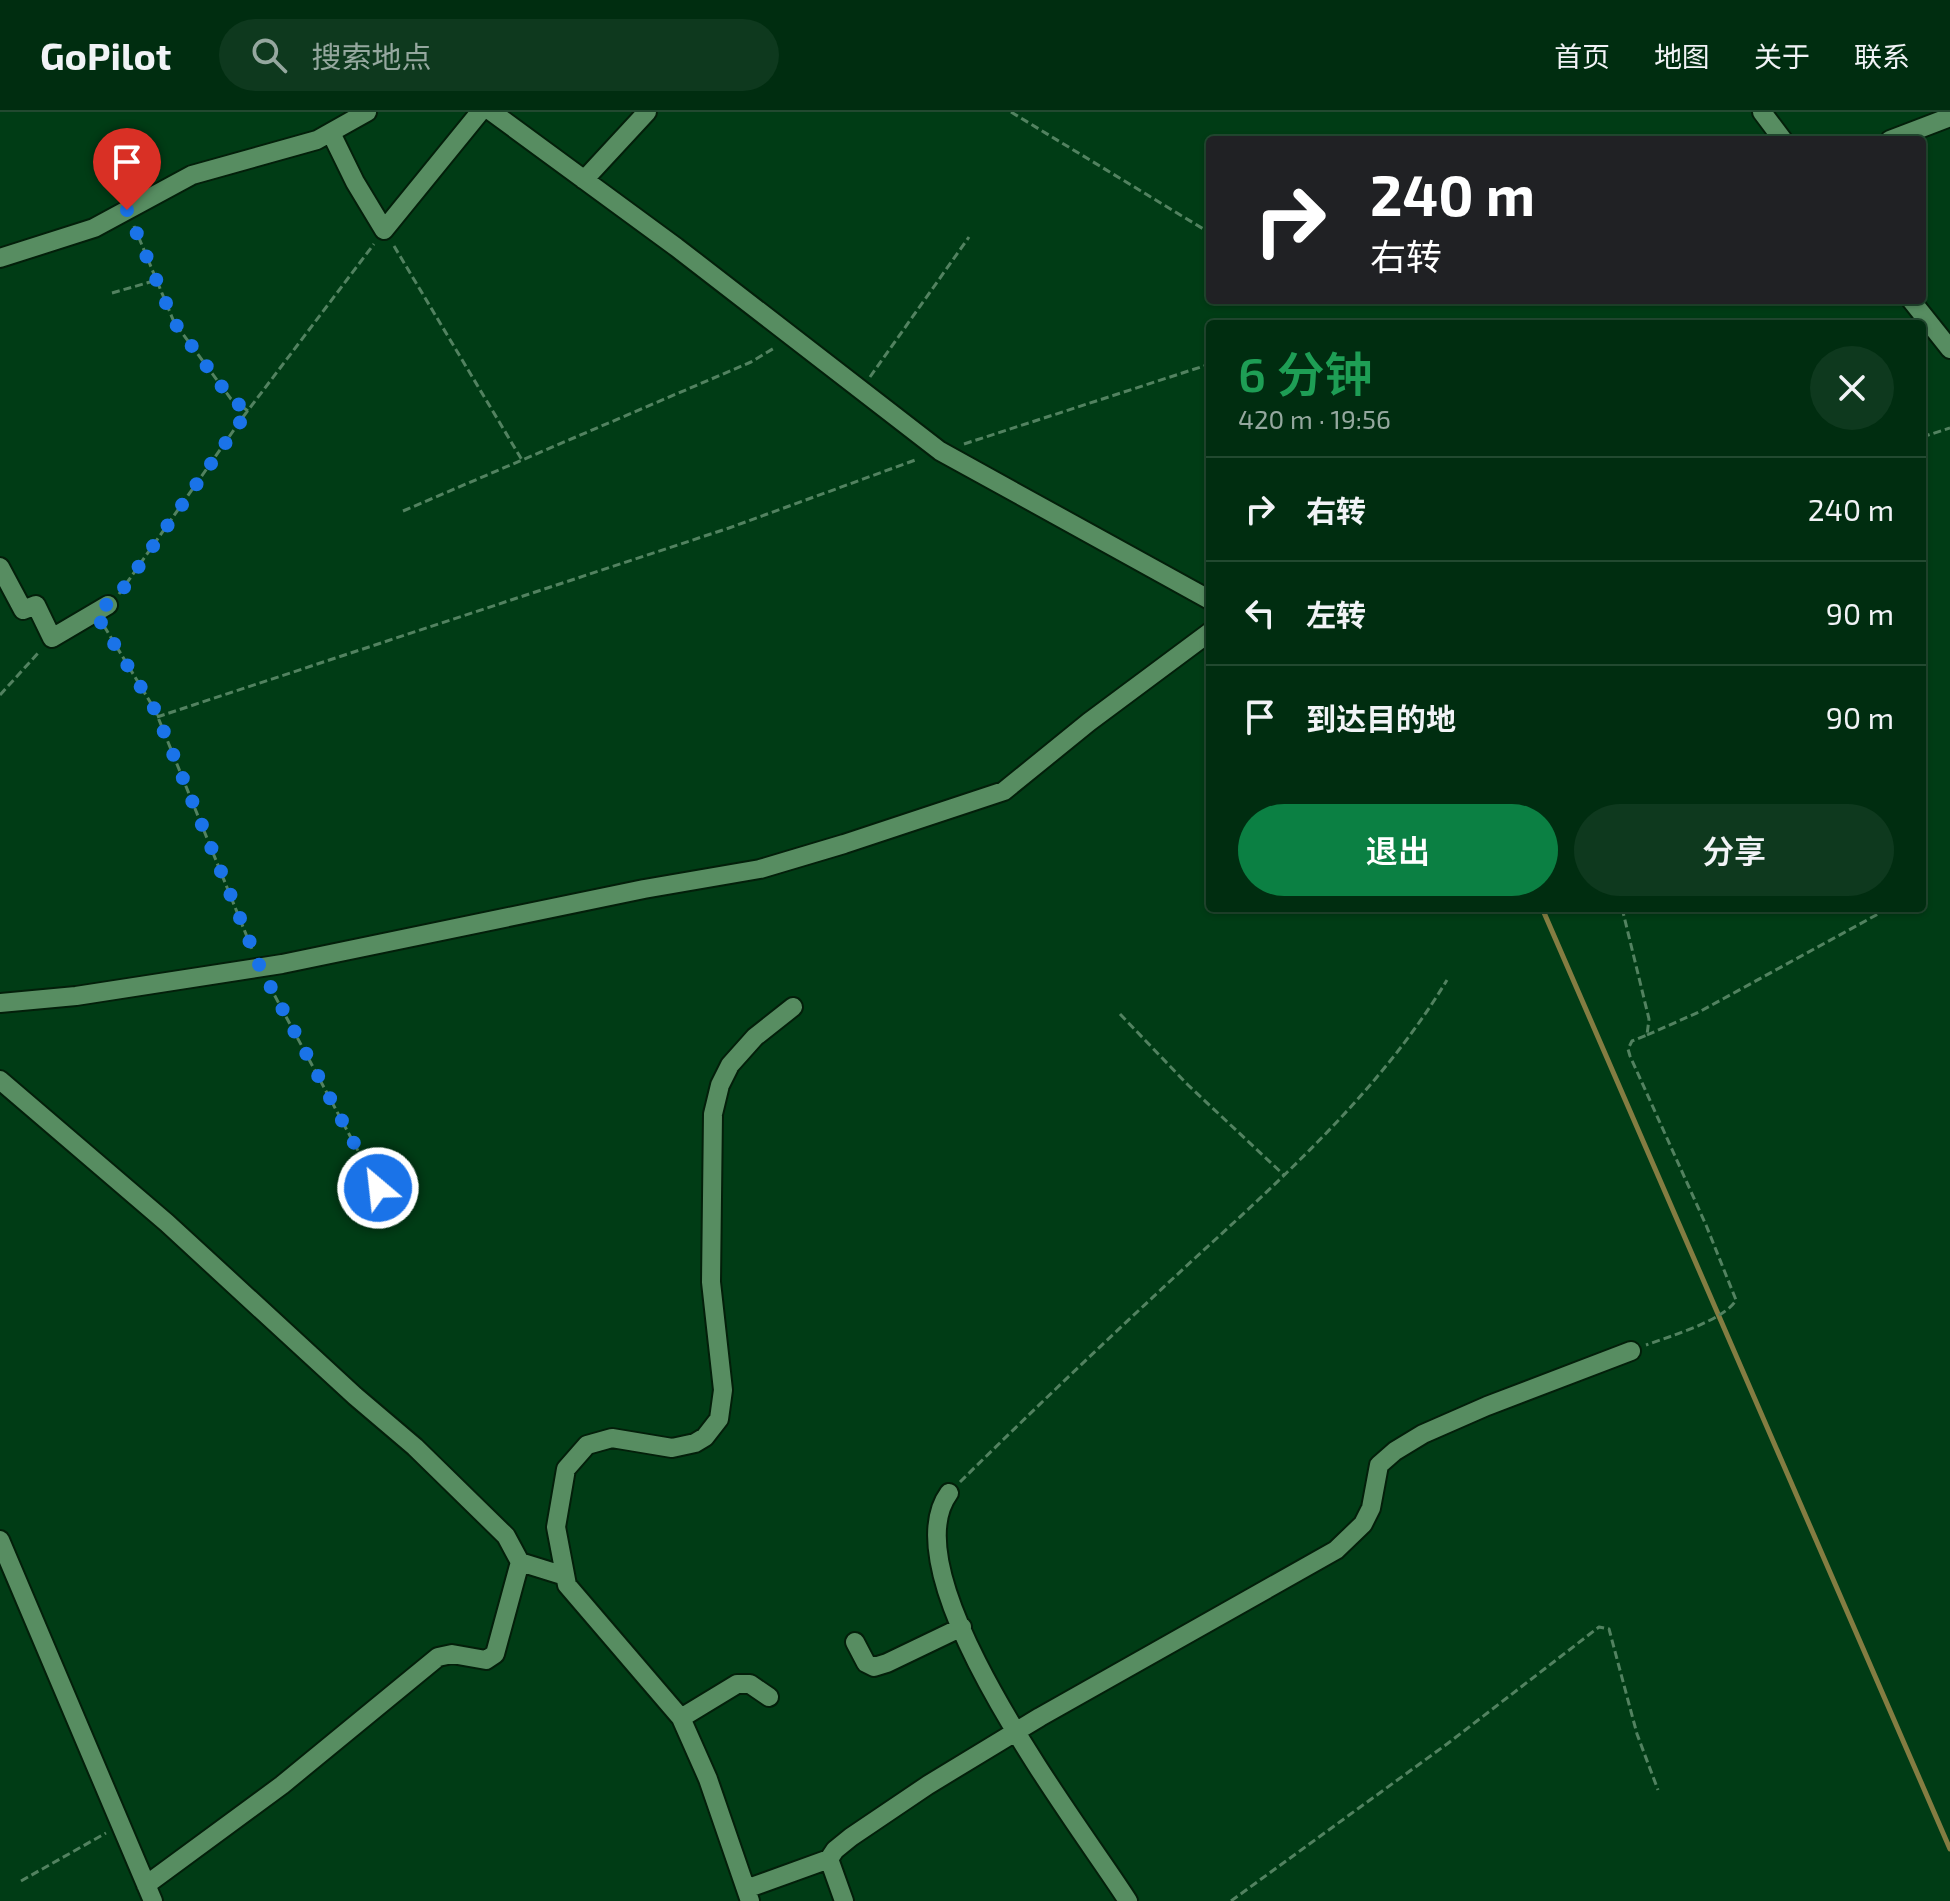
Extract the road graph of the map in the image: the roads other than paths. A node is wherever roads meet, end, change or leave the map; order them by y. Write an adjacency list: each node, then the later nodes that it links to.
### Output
1 (367, 112): 7 (street)
2 (480, 112): 7 (street)
3 (492, 112): 10 (street)
4 (647, 112): 10 (street)
5 (1762, 112): 8 (street)
6 (1950, 117): 9 (street)
7 (331, 133): 11 (street)
8 (1780, 136)
9 (1900, 136)
10 (584, 180): 15 (street)
11 (0, 258)
12 (1914, 304): 13 (street)
13 (1950, 349)
14 (0, 567): 16 (street)
15 (1206, 598)
16 (102, 609)
17 (1206, 635): 18 (street)
18 (0, 1003)
19 (793, 1007): 25 (street)
20 (0, 1080): 24 (street)
21 (1631, 1351): 30 (street)
22 (949, 1493): 26 (street)
23 (0, 1540): 32 (street)
24 (520, 1562): 25 (street); 32 (street)
25 (565, 1576): 29 (street)
26 (962, 1627): 27 (street); 30 (street)
27 (855, 1642)
28 (769, 1697): 29 (street)
29 (681, 1718): 33 (street)
30 (1015, 1732): 31 (street); 35 (street)
31 (829, 1859): 33 (street); 34 (street)
32 (149, 1893)
33 (748, 1895)
34 (844, 1901)
35 (1128, 1901)

